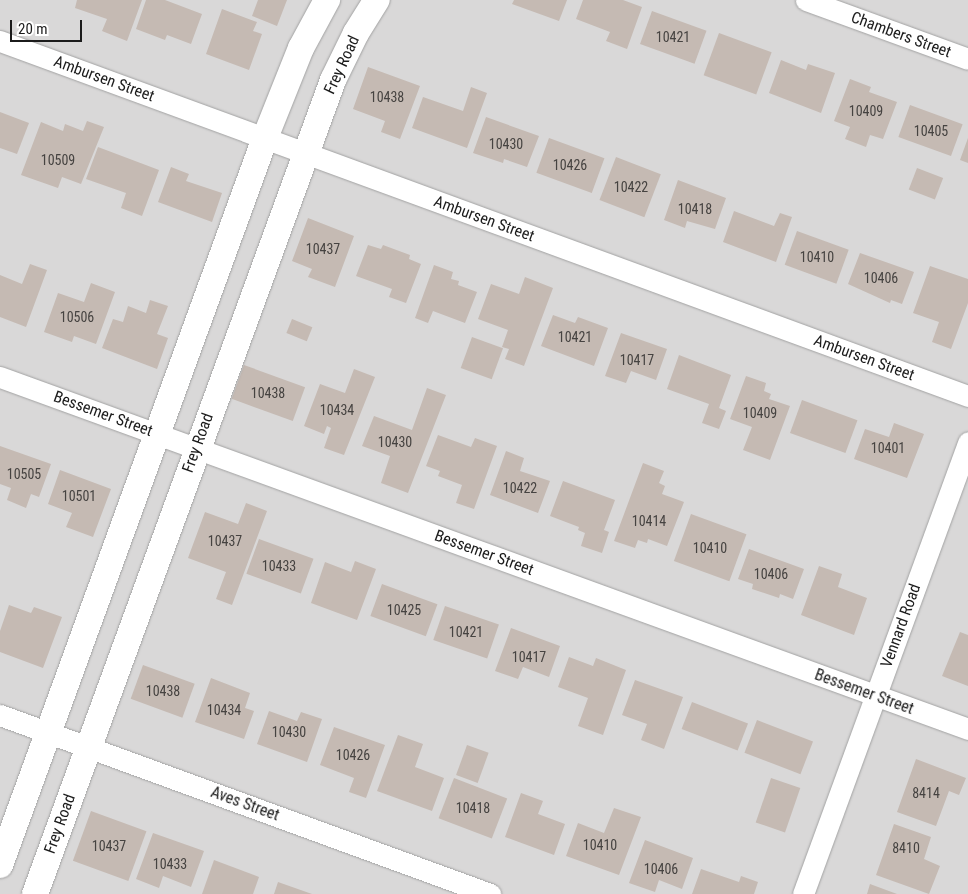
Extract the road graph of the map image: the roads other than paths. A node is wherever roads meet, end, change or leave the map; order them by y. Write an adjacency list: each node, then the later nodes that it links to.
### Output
1 (327, 0): 6 (street)
2 (377, 0): 7 (street, Frey Road)
3 (806, 0): 5 (street, Chambers Street)
4 (0, 41): 6 (street, Ambursen Street)
5 (968, 59)
6 (265, 138): 7 (street, Ambursen Street); 10 (street)
7 (307, 154): 9 (street, Ambursen Street); 12 (street, Frey Road)
8 (0, 376): 10 (street, Bessemer Street)
9 (968, 396)
10 (157, 434): 12 (street, Bessemer Street); 16 (street)
11 (968, 442): 13 (street, Vennard Road)
12 (196, 448): 13 (street, Bessemer Street); 17 (street, Frey Road)
13 (875, 696): 15 (street, Bessemer Street); 21 (street, Vennard Road)
14 (0, 715): 16 (street, Aves Street)
15 (968, 729)
16 (48, 733): 17 (street, Aves Street); 18 (street)
17 (88, 747): 19 (street, Frey Road); 20 (street, Aves Street)
18 (0, 865)
19 (35, 894)
20 (490, 894)
21 (803, 894)

